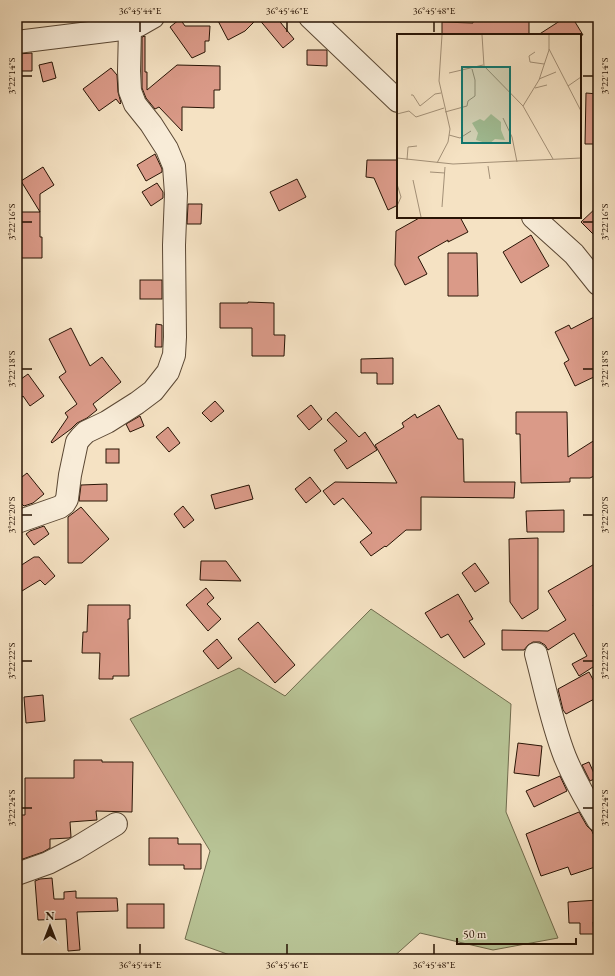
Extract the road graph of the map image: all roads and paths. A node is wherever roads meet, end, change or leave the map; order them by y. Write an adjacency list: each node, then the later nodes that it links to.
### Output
1 (153, 17): 3 (street)
2 (310, 17): 5 (street)
3 (130, 28): 4 (street); 8 (street)
4 (17, 42)
5 (397, 100)
6 (534, 218): 7 (street)
7 (598, 284)
8 (17, 522)
9 (536, 654): 10 (street)
10 (598, 820)
11 (116, 824): 12 (street)
12 (17, 874)

